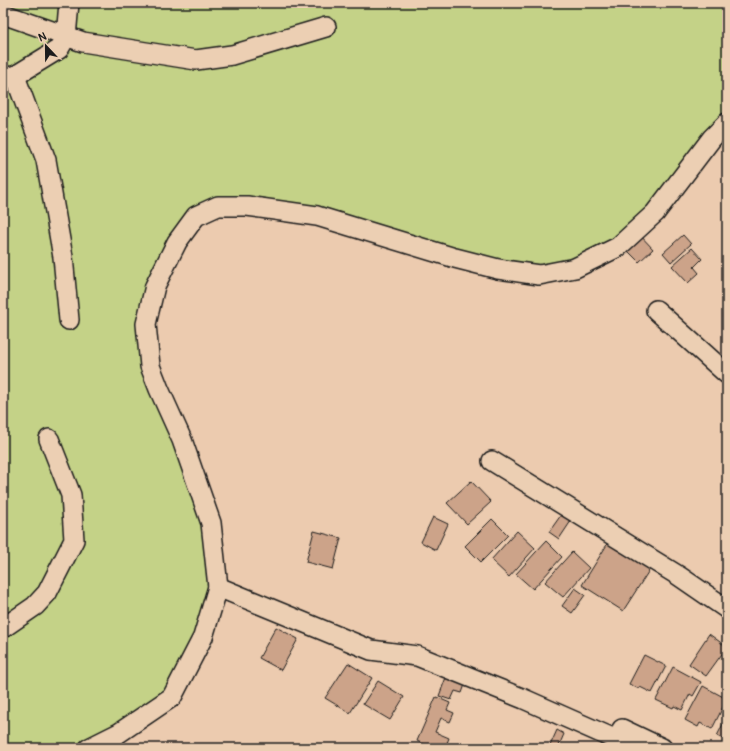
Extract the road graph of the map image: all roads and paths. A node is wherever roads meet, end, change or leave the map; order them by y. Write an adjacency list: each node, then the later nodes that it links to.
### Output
1 (69, 3): 4 (street)
2 (3, 14): 4 (street)
3 (326, 27): 4 (street)
4 (66, 37): 5 (street)
5 (9, 76): 8 (street)
6 (727, 123): 12 (street)
7 (656, 310): 9 (street)
8 (69, 320)
9 (727, 374)
10 (49, 439): 14 (street)
11 (492, 461): 13 (street)
12 (218, 587): 16 (street); 17 (street)
13 (727, 609)
14 (3, 628)
15 (618, 728): 18 (street)
16 (89, 748)
17 (634, 748)
18 (662, 748)

